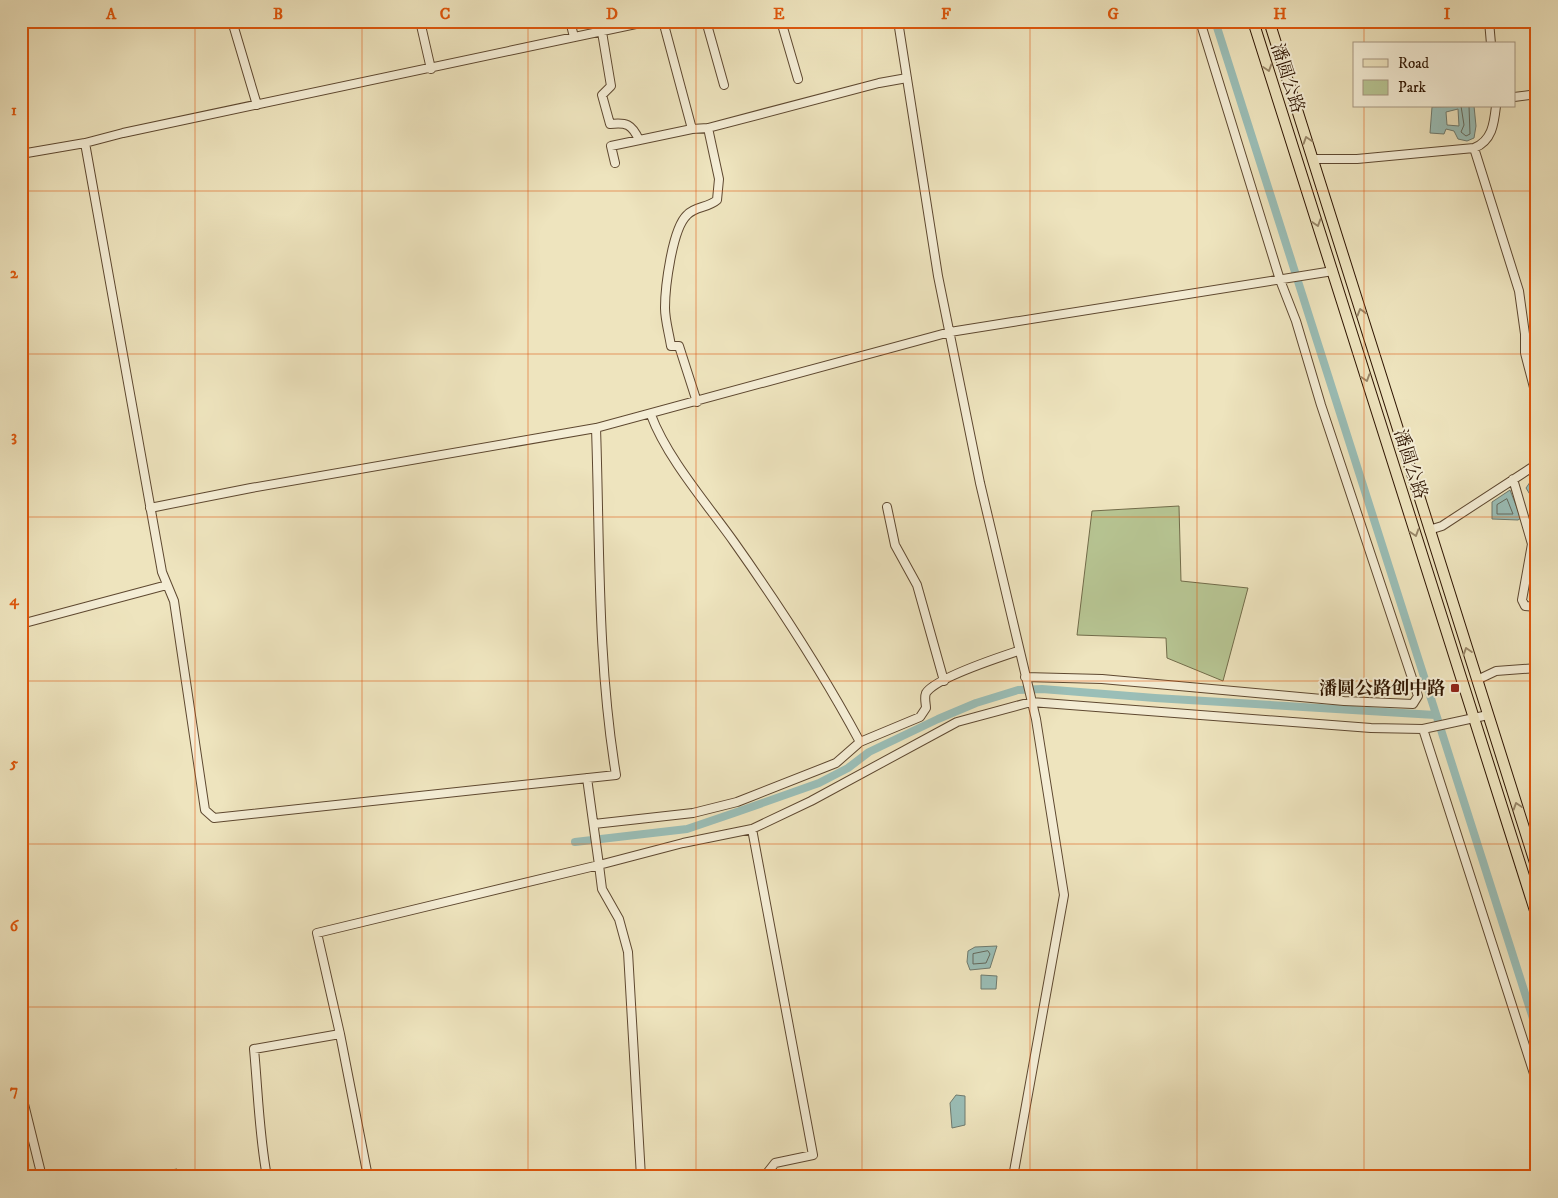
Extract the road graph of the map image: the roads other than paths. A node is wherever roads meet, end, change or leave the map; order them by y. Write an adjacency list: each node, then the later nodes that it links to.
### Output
1 (232, 21): 22 (street)
2 (420, 21): 16 (street)
3 (570, 21): 14 (street)
4 (650, 21): 13 (street)
5 (663, 21): 25 (street)
6 (706, 21): 19 (street)
7 (781, 21): 18 (street)
8 (898, 21): 17 (street)
9 (1200, 21): 33 (street)
10 (1253, 21): 32 (main road, 潘圆公路, one-way to 32)
11 (1269, 21): 30 (main road, 潘圆公路, one-way to 11)
12 (1489, 21): 15 (street)
13 (602, 32): 14 (street); 26 (street)
14 (574, 37): 16 (street)
15 (1492, 42)
16 (431, 69): 22 (street)
17 (907, 78): 24 (street); 34 (street)
18 (798, 79)
19 (724, 85)
20 (1537, 94): 21 (street)
21 (1516, 97)
22 (257, 105): 27 (street)
23 (1496, 108): 28 (street)
24 (708, 128): 25 (street); 36 (street)
25 (692, 129): 26 (street)
26 (639, 140): 31 (street)
27 (85, 144): 29 (street); 42 (street)
28 (1474, 148): 30 (street); 35 (street)
29 (21, 154)
30 (1313, 159): 43 (main road, 潘圆公路, one-way to 30)
31 (615, 163)
32 (1333, 272): 33 (street); 54 (main road, 潘圆公路, one-way to 54)
33 (1282, 280): 34 (street); 49 (street)
34 (950, 332): 36 (street); 47 (street)
35 (1537, 399)
36 (697, 402): 37 (street)
37 (651, 415): 38 (street); 56 (street)
38 (596, 428): 42 (street); 57 (street)
39 (1537, 464): 40 (street)
40 (1513, 479): 43 (street); 45 (street)
41 (888, 507): 51 (street)
42 (150, 508): 44 (street)
43 (1429, 530): 50 (main road, 潘圆公路, one-way to 43)
44 (167, 585): 46 (street); 57 (street)
45 (1537, 607)
46 (21, 624)
47 (1018, 651): 49 (street); 51 (street)
48 (1537, 668): 50 (street)
49 (1025, 678): 52 (street)
50 (1477, 680): 53 (main road, 潘圆公路)
51 (944, 681): 56 (street)
52 (1030, 700): 55 (street); 59 (street); 71 (street)
53 (1488, 714): 54 (street); 61 (main road, 潘圆公路, one-way to 53)
54 (1474, 718): 55 (street); 62 (main road, 潘圆公路)
55 (1423, 729): 64 (street)
56 (860, 742): 58 (street)
57 (587, 778): 58 (street)
58 (594, 824): 60 (street)
59 (752, 829): 60 (street); 70 (street)
60 (599, 865): 63 (street); 69 (street)
61 (1537, 869)
62 (1537, 917)
63 (340, 1034): 67 (street); 68 (street)
64 (1537, 1083)
65 (21, 1092): 66 (street)
66 (42, 1177)
67 (267, 1177)
68 (368, 1177)
69 (641, 1177)
70 (764, 1177)
71 (1012, 1177)

